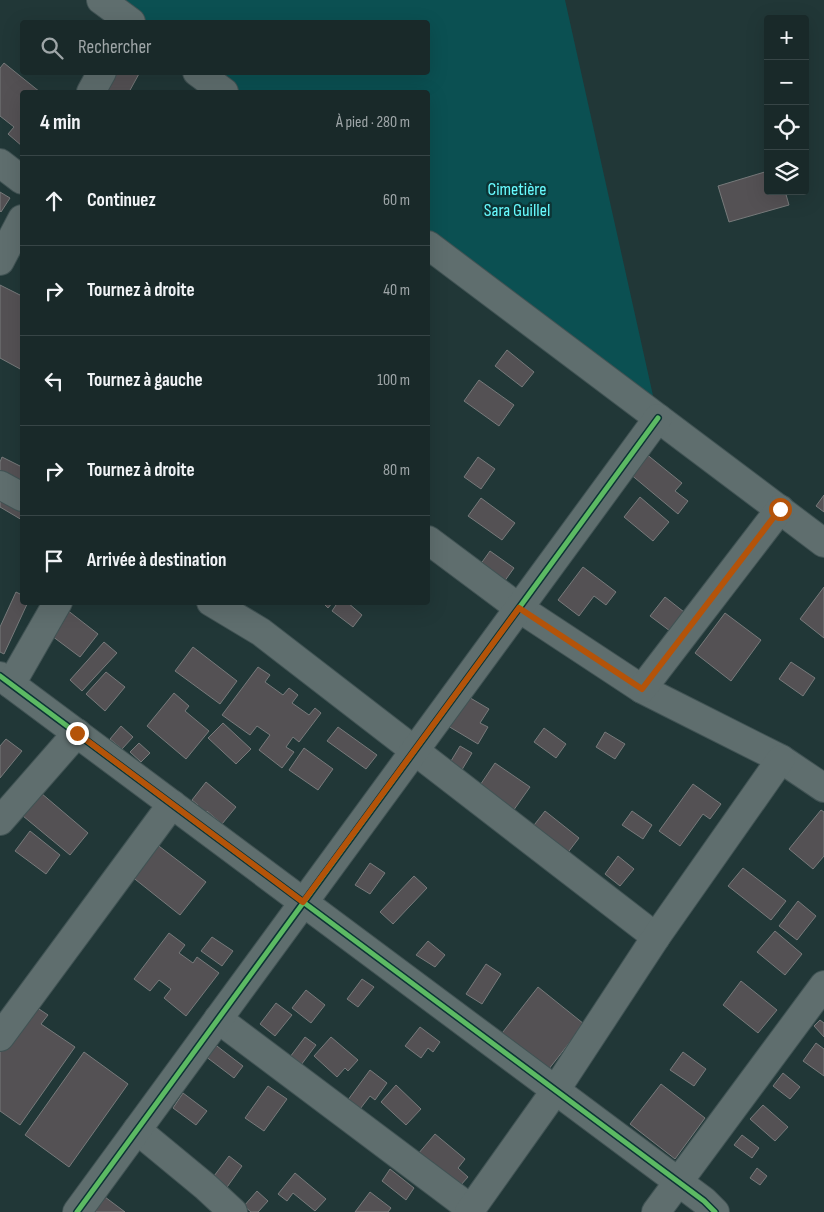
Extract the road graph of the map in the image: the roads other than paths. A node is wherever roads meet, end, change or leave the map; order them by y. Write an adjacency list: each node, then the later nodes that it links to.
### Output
1 (101, 0): 2 (street)
2 (127, 20)
3 (100, 75): 5 (street)
4 (201, 75): 6 (street)
5 (92, 90)
6 (221, 90)
7 (0, 163): 8 (street)
8 (20, 178)
9 (20, 223): 11 (street)
10 (430, 247): 12 (street)
11 (0, 261)
12 (658, 418): 15 (street); 20 (street)
13 (0, 485): 14 (street)
14 (20, 496)
15 (780, 509): 17 (street); 22 (street)
16 (430, 541): 20 (street)
17 (824, 543)
18 (56, 605): 21 (street)
19 (216, 605): 24 (street)
20 (519, 608): 22 (street); 24 (street)
21 (5, 680): 23 (street)
22 (642, 689): 25 (street)
23 (77, 733): 27 (street); 28 (street)
24 (415, 750): 29 (street); 30 (street)
25 (781, 759): 26 (street); 30 (street)
26 (824, 788)
27 (172, 804): 29 (street); 33 (street)
28 (0, 821)
29 (303, 902): 32 (street); 34 (street)
30 (656, 937): 34 (street)
31 (824, 985): 36 (street)
32 (218, 1019): 35 (street); 37 (street)
33 (0, 1037)
34 (555, 1090): 36 (street); 37 (street)
35 (137, 1130): 38 (street); 39 (street)
36 (678, 1182): 40 (street); 41 (street)
37 (470, 1211)
38 (77, 1212)
39 (232, 1212)
40 (656, 1212)
41 (716, 1212)

